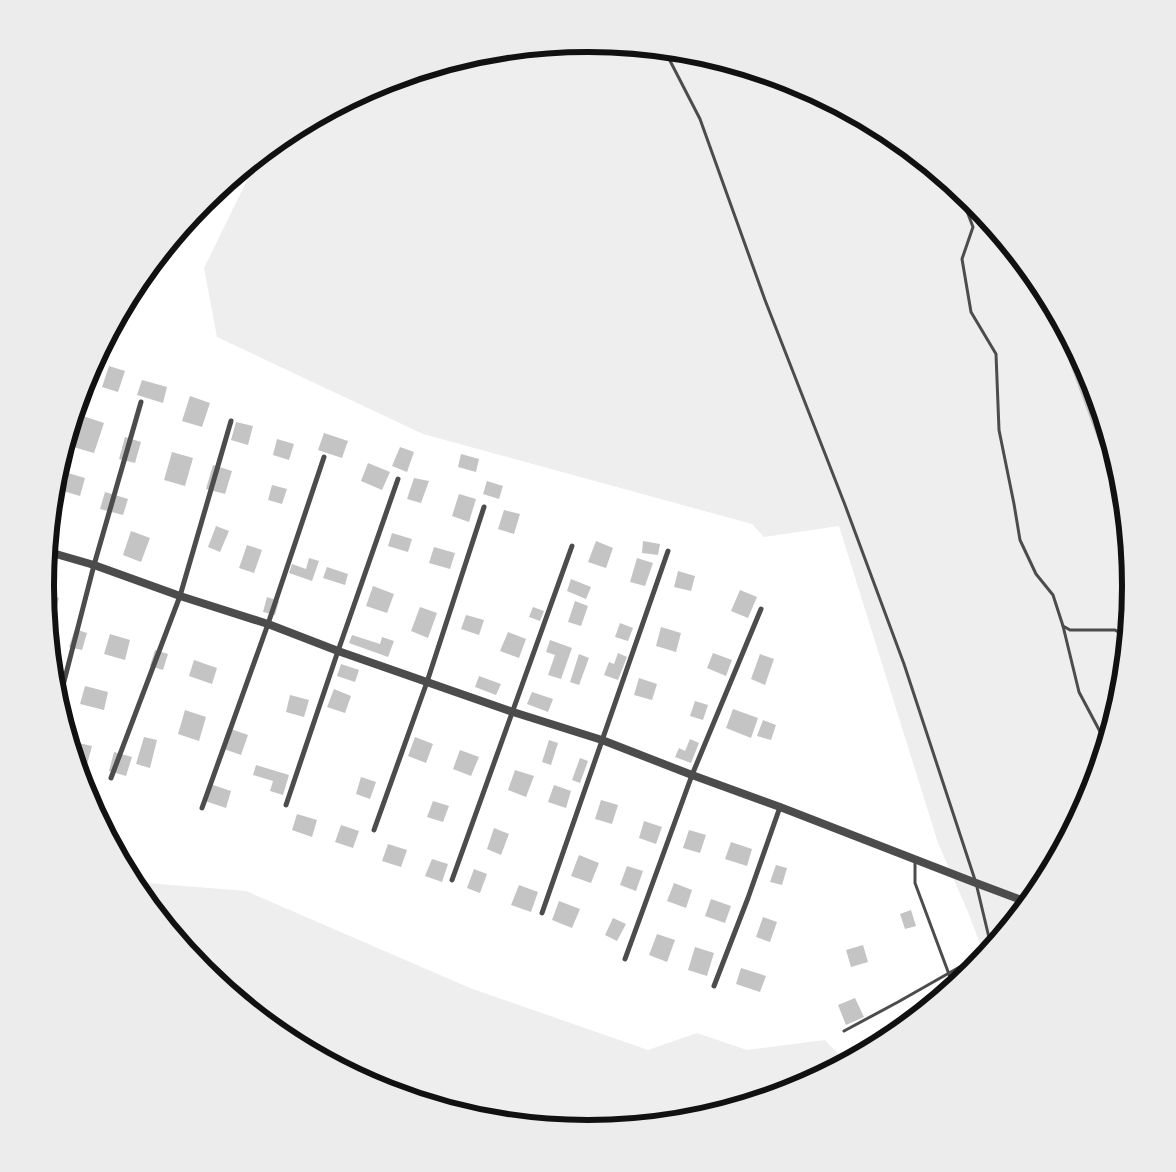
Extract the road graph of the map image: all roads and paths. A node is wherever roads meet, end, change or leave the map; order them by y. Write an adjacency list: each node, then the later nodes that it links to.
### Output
1 (669, 59): 31 (lane)
2 (967, 211): 15 (lane)
3 (141, 402): 11 (street)
4 (231, 421): 12 (street)
5 (324, 457): 14 (street)
6 (398, 479): 17 (street)
7 (484, 507): 18 (street)
8 (572, 546): 20 (street)
9 (668, 552): 22 (street)
10 (56, 554): 11 (street)
11 (94, 565): 12 (street); 19 (street)
12 (180, 596): 14 (street); 24 (street)
13 (761, 609): 23 (street)
14 (268, 624): 17 (street); 27 (street)
15 (1063, 626): 16 (lane); 21 (lane)
16 (1119, 632)
17 (338, 651): 18 (street); 25 (street)
18 (426, 682): 20 (street); 28 (street)
19 (64, 683)
20 (513, 712): 22 (street); 30 (street)
21 (1100, 733)
22 (602, 740): 23 (street); 33 (street)
23 (692, 775): 26 (street); 35 (street)
24 (111, 778)
25 (286, 806)
26 (780, 807): 29 (street); 39 (street)
27 (202, 808)
28 (374, 830)
29 (915, 859): 31 (street); 37 (lane)
30 (452, 880)
31 (976, 883): 32 (street); 34 (lane)
32 (1020, 899)
33 (542, 913)
34 (989, 938)
35 (625, 959)
36 (961, 967): 37 (lane)
37 (949, 974): 38 (lane); 40 (lane)
38 (950, 977)
39 (714, 986)
40 (844, 1031)

